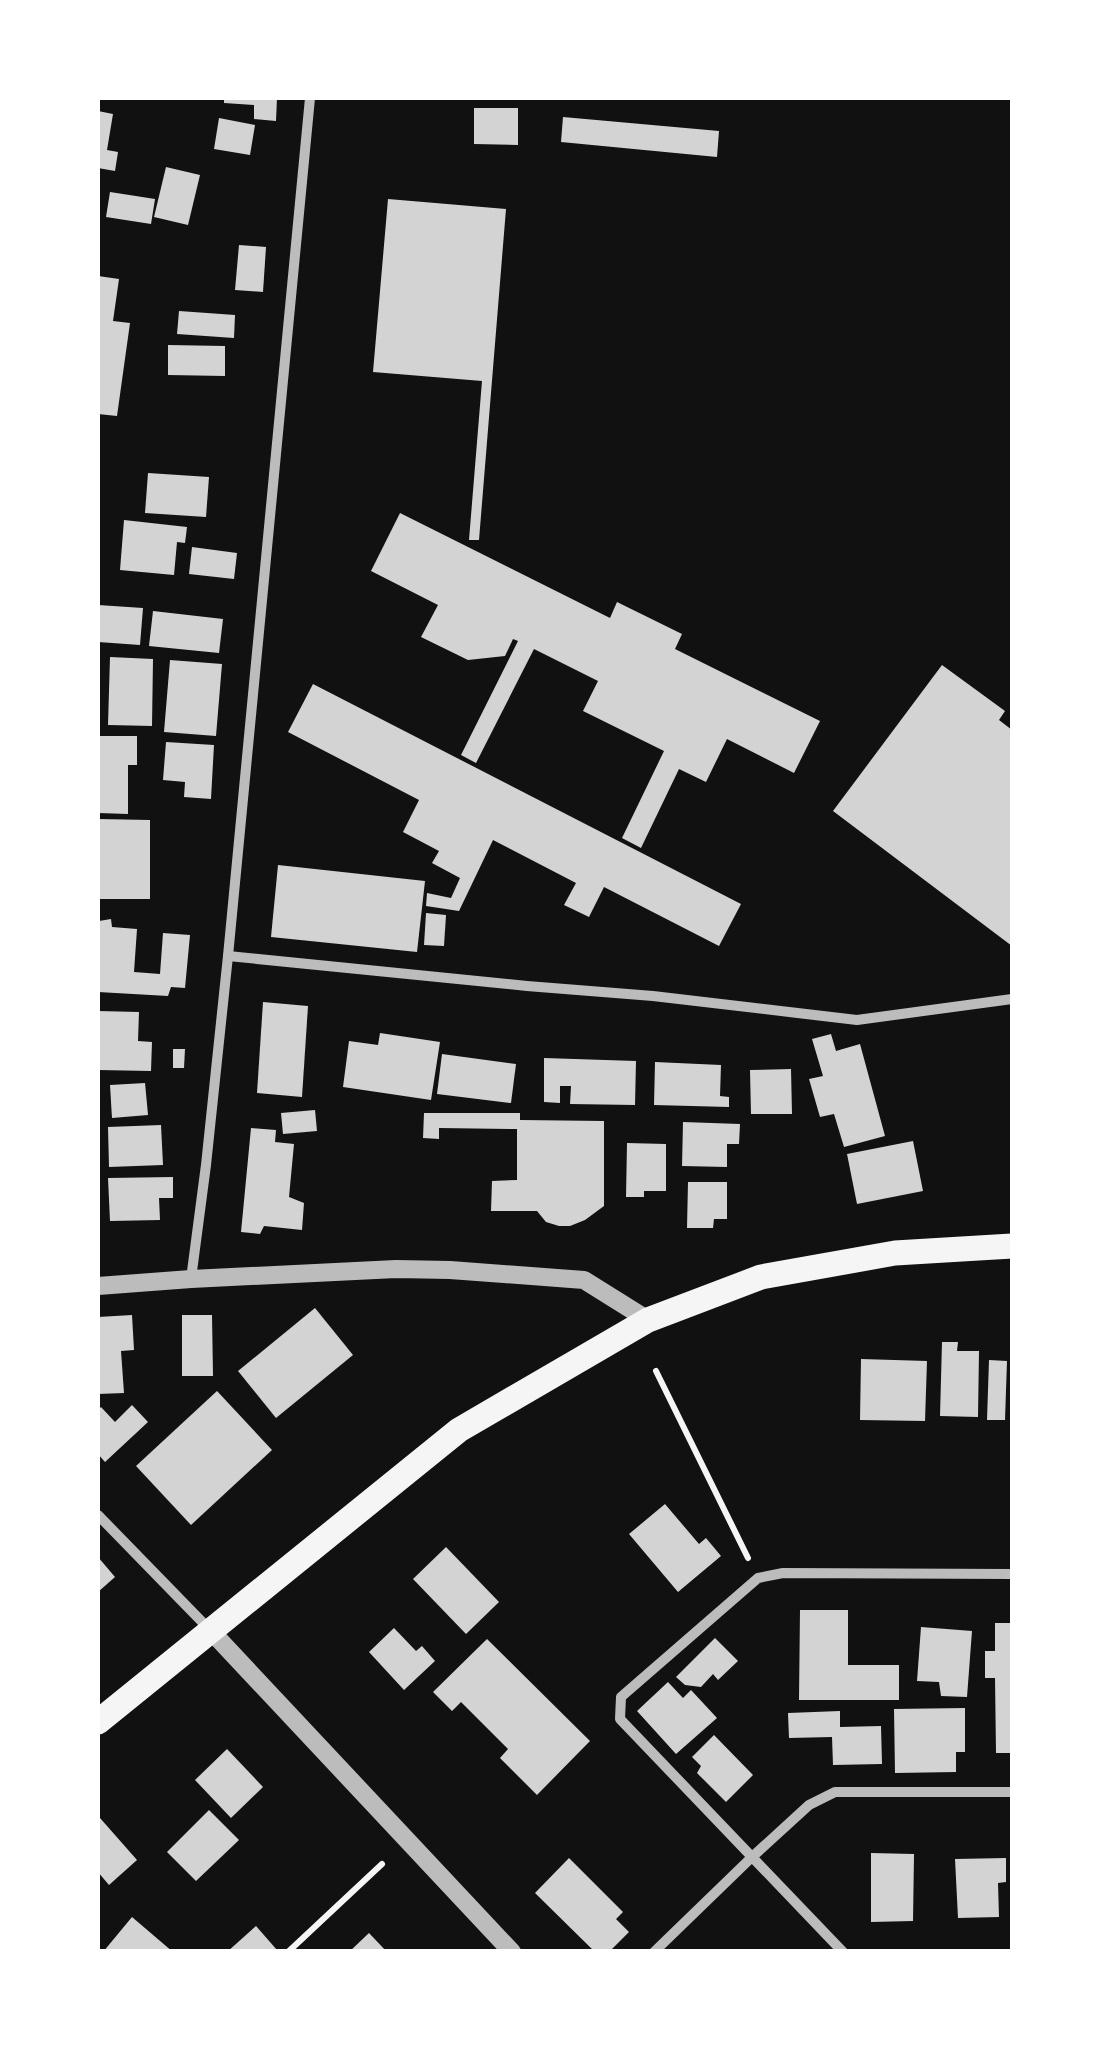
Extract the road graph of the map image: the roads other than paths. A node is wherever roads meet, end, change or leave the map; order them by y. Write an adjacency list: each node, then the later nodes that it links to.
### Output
1 (310, 98): 2 (street)
2 (228, 956): 3 (street); 5 (street)
3 (1012, 998)
4 (1012, 1246): 7 (main road)
5 (191, 1279): 6 (street); 7 (street)
6 (98, 1286)
7 (648, 1320): 10 (main road)
8 (98, 1515): 10 (street)
9 (1012, 1574): 13 (street)
10 (211, 1631): 11 (main road); 14 (street)
11 (98, 1722)
12 (1012, 1792): 13 (street)
13 (751, 1858): 15 (street); 16 (street)
14 (512, 1952)
15 (654, 1952)
16 (842, 1952)

